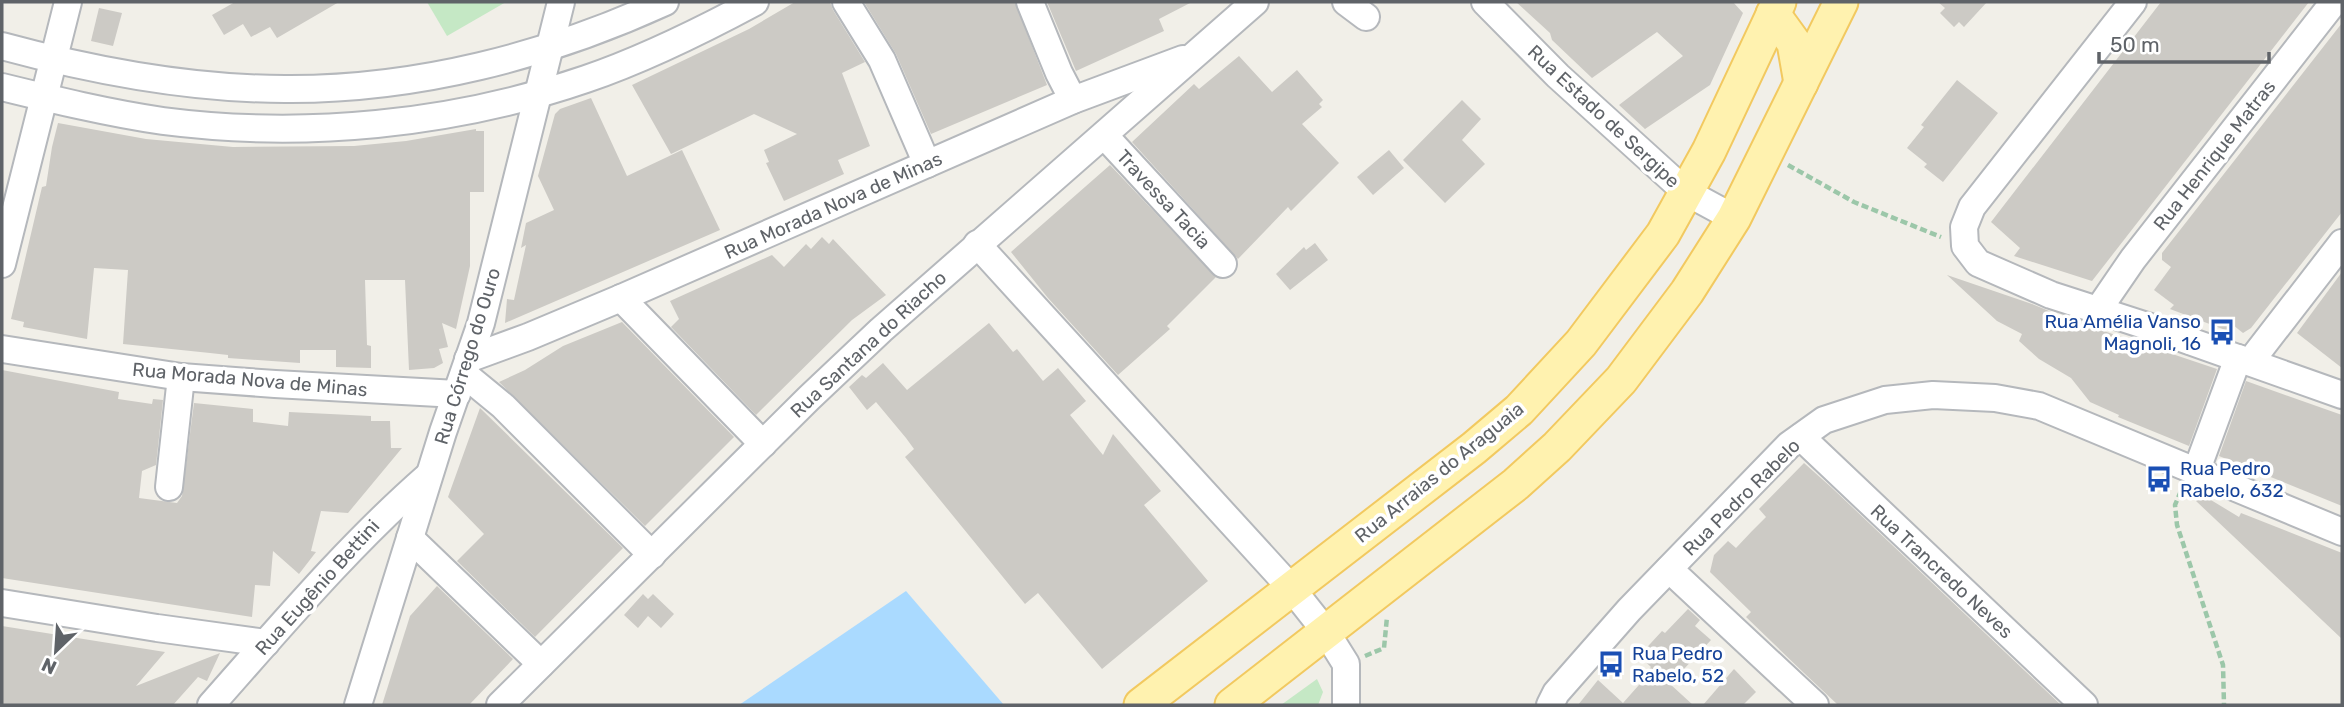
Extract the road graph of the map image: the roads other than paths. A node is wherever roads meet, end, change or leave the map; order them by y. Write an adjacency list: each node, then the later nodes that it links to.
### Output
1 (68, 2): 16 (street)
2 (561, 2): 14 (street, Rua Córrego do Ouro)
3 (665, 2): 14 (street)
4 (755, 2): 19 (street)
5 (846, 2): 23 (street)
6 (1030, 2): 21 (street)
7 (1255, 2): 15 (street, Rua Santana do Riacho)
8 (1485, 2): 24 (street, Rua Estado de Sergipe)
9 (1841, 2): 17 (main road)
10 (2133, 2): 31 (street)
11 (2334, 2): 31 (street, Rua Henrique Matras)
12 (1771, 6): 17 (main road); 24 (main road, Rua Arraias do Araguaia)
13 (2, 46): 16 (street)
14 (550, 46): 16 (street); 19 (street, Rua Córrego do Ouro)
15 (1198, 53): 21 (street, Rua Morada Nova de Minas); 22 (street, Rua Santana do Riacho)
16 (54, 59): 20 (street)
17 (1801, 83): 25 (main road)
18 (2, 87): 20 (street)
19 (538, 92): 20 (street); 34 (street, Rua Córrego do Ouro)
20 (44, 98): 28 (street)
21 (1073, 100): 23 (street, Rua Morada Nova de Minas)
22 (1104, 135): 27 (street, Rua Santana do Riacho); 29 (street, Travessa Tacia)
23 (927, 164): 30 (street, Rua Morada Nova de Minas)
24 (1686, 192): 25 (street, Rua Estado de Sergipe); 46 (main road, Rua Arraias do Araguaia)
25 (1734, 218): 48 (main road)
26 (2342, 243): 33 (street)
27 (977, 244): 38 (street, Rua Santana do Riacho); 46 (street)
28 (2, 264)
29 (1223, 264)
30 (621, 298): 34 (street, Rua Morada Nova de Minas); 38 (street)
31 (2098, 310): 33 (street)
32 (2, 349): 35 (street, Rua Morada Nova de Minas)
33 (2244, 360): 36 (street); 39 (street)
34 (463, 375): 35 (street, Rua Morada Nova de Minas); 40 (street, Rua Córrego do Ouro); 44 (street)
35 (181, 377): 41 (street)
36 (2342, 395)
37 (1801, 437): 39 (street, Rua Pedro Rabelo); 45 (street, Rua Pedro Rabelo); 59 (street, Rua Trancredo Neves)
38 (763, 444): 44 (street, Rua Santana do Riacho)
39 (2193, 470): 42 (street, Rua Pedro Rabelo)
40 (430, 475): 43 (street, Rua Córrego do Ouro); 49 (street, Rua Eugênio Bettini)
41 (169, 487)
42 (2342, 532)
43 (410, 538): 50 (street); 52 (street, Rua Córrego do Ouro)
44 (652, 555): 50 (street, Rua Santana do Riacho)
45 (1669, 569): 57 (street, Rua Pedro Rabelo); 58 (street)
46 (1292, 589): 48 (street); 54 (main road, Rua Arraias do Araguaia)
47 (2, 604): 49 (street)
48 (1326, 632): 55 (main road); 56 (street)
49 (266, 643): 51 (street, Rua Eugênio Bettini)
50 (541, 664): 53 (street, Rua Santana do Riacho)
51 (211, 705)
52 (358, 705)
53 (500, 705)
54 (1141, 705)
55 (1231, 705)
56 (1346, 705)
57 (1550, 705)
58 (1815, 705)
59 (2084, 705)

